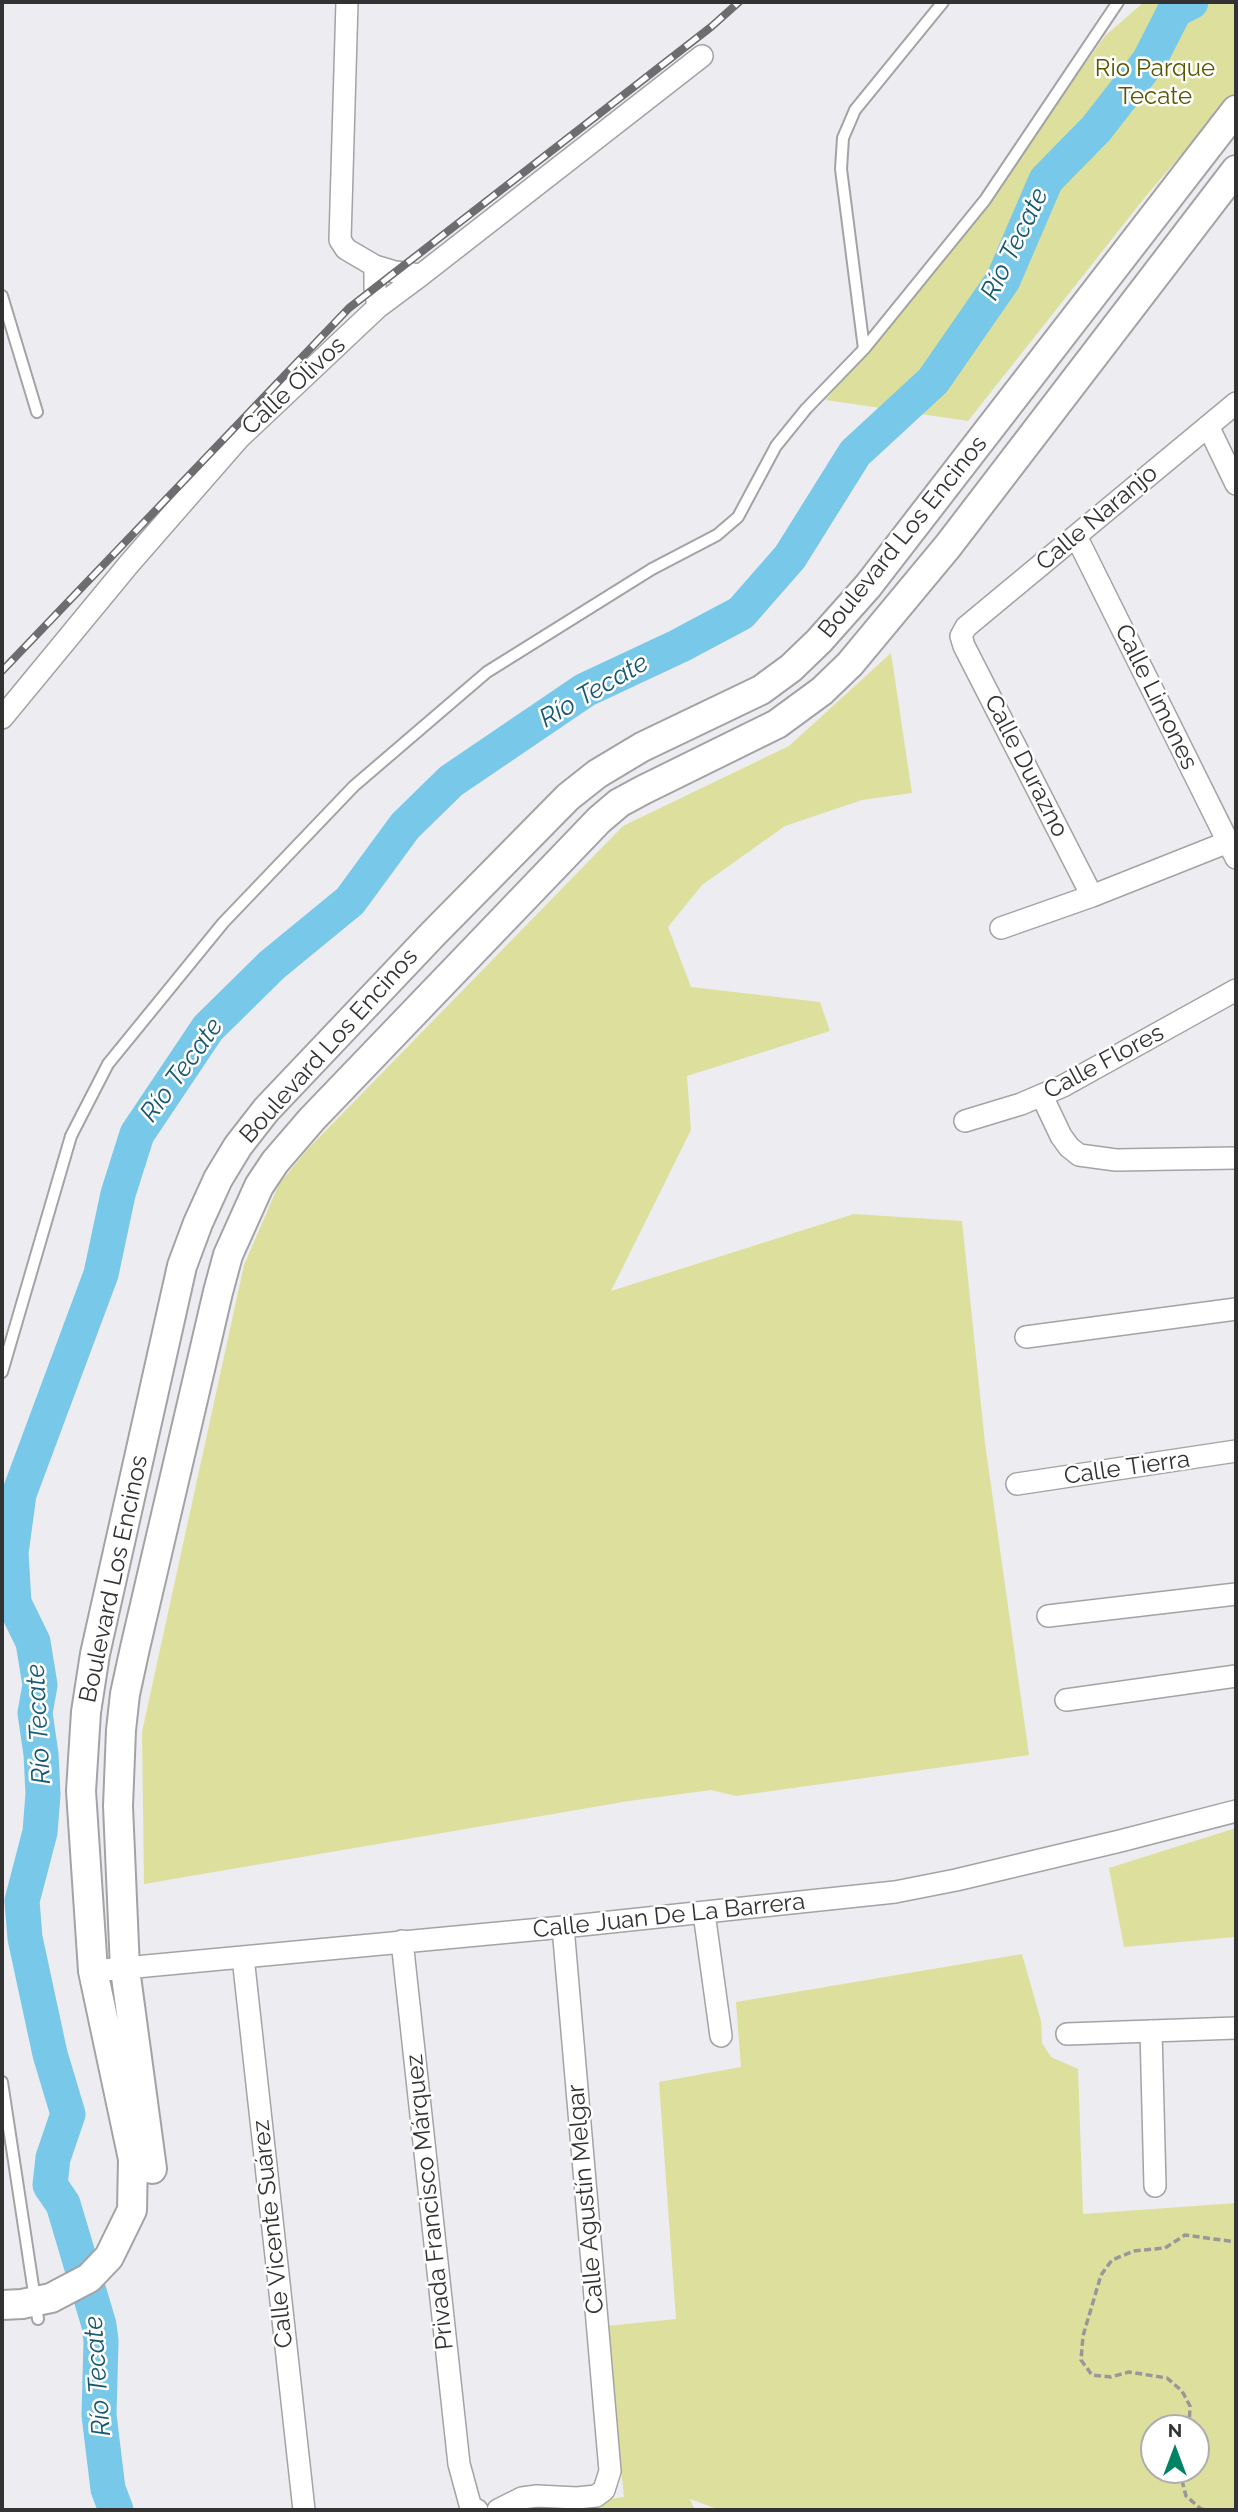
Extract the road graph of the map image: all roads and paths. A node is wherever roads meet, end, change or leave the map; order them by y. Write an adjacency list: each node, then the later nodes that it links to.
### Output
1 (347, 2): 7 (street)
2 (943, 2): 11 (lane)
3 (1118, 2): 11 (lane)
4 (702, 56): 8 (street, Calle Olivos)
5 (1236, 110): 16 (main road, Boulevard Los Encinos)
6 (1236, 170): 18 (main road, Boulevard Los Encinos)
7 (375, 266): 8 (street); 10 (street)
8 (421, 275): 10 (street, Calle Olivos)
9 (2, 296): 13 (lane)
10 (378, 307): 20 (street, Calle Olivos)
11 (864, 349): 30 (lane)
12 (1236, 403): 14 (street, Calle Naranjo)
13 (37, 412)
14 (1208, 426): 15 (street); 17 (street, Calle Naranjo)
15 (1236, 484)
16 (916, 525): 18 (main road); 43 (main road, Boulevard Los Encinos)
17 (1076, 536): 19 (street, Calle Naranjo); 21 (street, Calle Limones)
18 (947, 546): 42 (main road, Boulevard Los Encinos)
19 (961, 636): 22 (street, Calle Durazno)
20 (3, 717)
21 (1232, 850): 22 (street)
22 (1092, 895): 23 (street)
23 (1001, 928)
24 (1236, 990): 25 (street, Calle Flores)
25 (1042, 1096): 26 (street, Calle Flores); 27 (street)
26 (965, 1121)
27 (1236, 1158)
28 (1236, 1309): 29 (street)
29 (1026, 1337)
30 (2, 1372)
31 (1236, 1451): 32 (street, Calle Tierra)
32 (1017, 1484)
33 (1236, 1594): 34 (street)
34 (1048, 1616)
35 (1236, 1676): 36 (street)
36 (1066, 1700)
37 (1236, 1811): 38 (street, Calle Juan De La Barrera)
38 (704, 1913): 39 (street, Calle Juan De La Barrera); 47 (street)
39 (563, 1927): 40 (street, Calle Juan De La Barrera); 60 (street, Calle Agustín Melgar)
40 (402, 1941): 41 (street, Calle Juan De La Barrera); 59 (street, Privada Francisco Márquez)
41 (243, 1957): 42 (street, Calle Juan De La Barrera); 58 (street, Calle Vicente Suárez)
42 (125, 1969): 43 (street, Calle Juan De La Barrera); 52 (main road, Boulevard Los Encinos)
43 (93, 1971): 52 (main road, Boulevard Los Encinos)
44 (1236, 2028): 45 (street)
45 (1151, 2031): 46 (street); 50 (street)
46 (1067, 2035)
47 (721, 2036)
48 (2, 2082): 49 (lane)
49 (4, 2124): 54 (lane)
50 (1155, 2186)
51 (1236, 2242): 56 (path)
52 (124, 2251): 54 (main road, Boulevard Los Encinos)
53 (2, 2305): 54 (main road, Boulevard Los Encinos)
54 (45, 2309): 55 (main road, Boulevard Los Encinos)
55 (2, 2322)
56 (1190, 2414)
57 (1183, 2484): 61 (path)
58 (304, 2510)
59 (477, 2510)
60 (498, 2510)
61 (1210, 2510)

